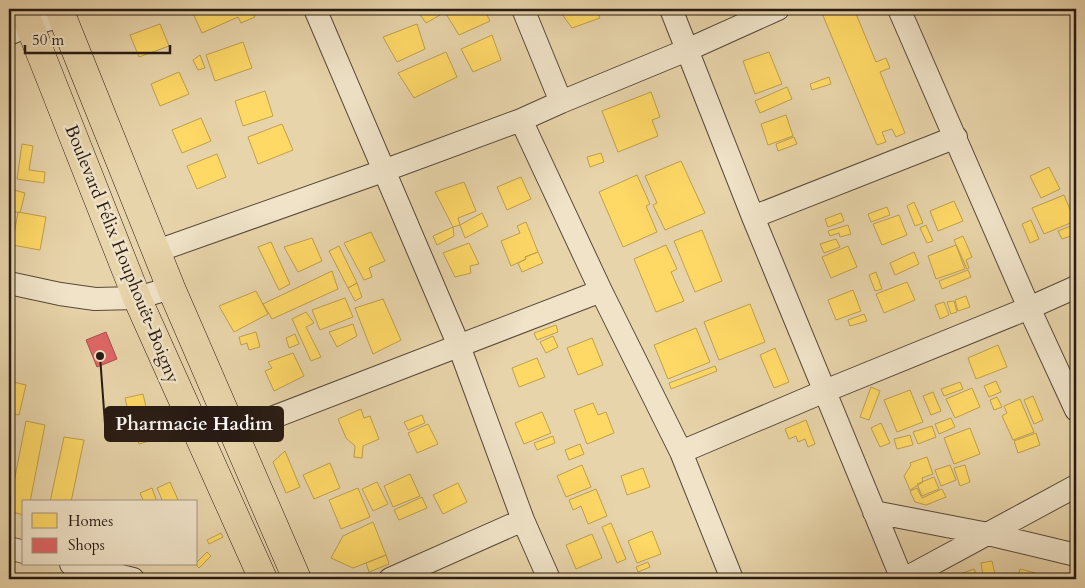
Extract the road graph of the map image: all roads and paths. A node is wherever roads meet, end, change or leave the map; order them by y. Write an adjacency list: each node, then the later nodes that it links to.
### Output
1 (315, 9): 12 (street)
2 (523, 9): 9 (street)
3 (671, 9): 8 (street)
4 (778, 9): 8 (street)
5 (899, 9): 11 (street)
6 (60, 12): 7 (street); 14 (main road, Boulevard Félix Houphouët-Boigny)
7 (20, 22): 19 (main road, Boulevard Félix Houphouët-Boigny)
8 (687, 50): 9 (street); 13 (street)
9 (561, 102): 10 (street)
10 (521, 120): 12 (street); 18 (street)
11 (956, 137): 13 (street); 20 (street)
12 (383, 171): 14 (street); 21 (street)
13 (753, 217): 22 (street)
14 (156, 251): 17 (main road, Boulevard Félix Houphouët-Boigny)
15 (9, 283): 19 (street)
16 (1076, 287): 20 (street)
17 (171, 288): 19 (street); 24 (main road, Boulevard Félix Houphouët-Boigny)
18 (601, 291): 21 (street); 25 (street)
19 (137, 298): 35 (main road, Boulevard Félix Houphouët-Boigny)
20 (1029, 308): 22 (street); 23 (street)
21 (459, 346): 24 (street); 28 (street)
22 (825, 391): 25 (street); 27 (street)
23 (1076, 410)
24 (235, 432): 36 (main road, Boulevard Félix Houphouët-Boigny)
25 (681, 452): 39 (street)
26 (1076, 486): 29 (street)
27 (874, 512): 29 (street); 40 (street)
28 (523, 520): 37 (street); 38 (street)
29 (988, 534): 32 (street); 40 (street)
30 (9, 548): 31 (street)
31 (22, 551)
32 (1076, 555)
33 (79, 566): 34 (street)
34 (133, 579)
35 (263, 579)
36 (297, 579)
37 (390, 579)
38 (549, 579)
39 (732, 579)
40 (903, 579)

